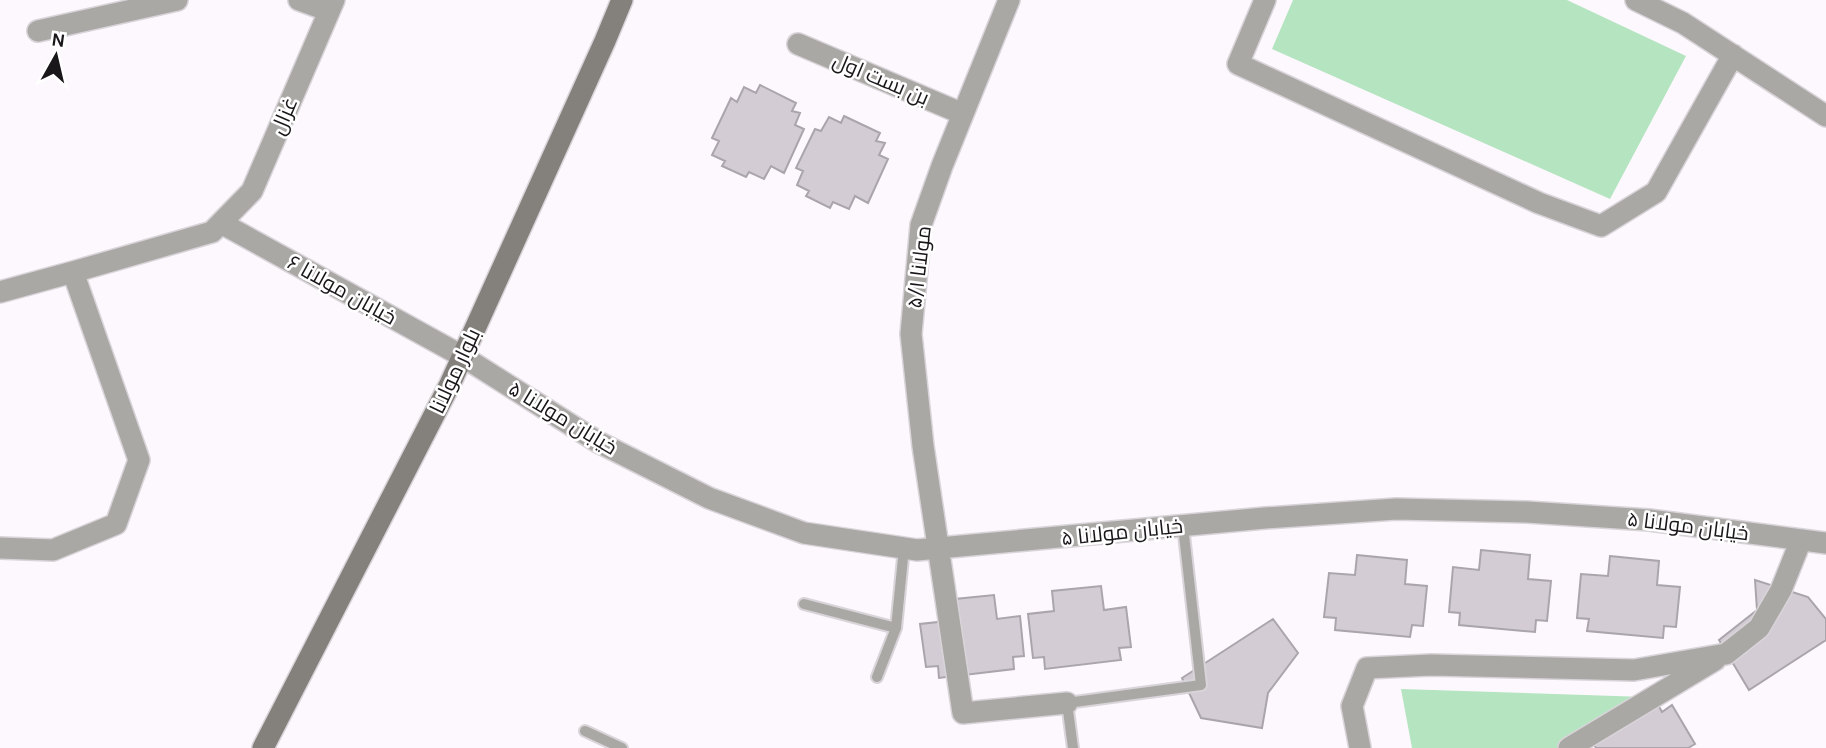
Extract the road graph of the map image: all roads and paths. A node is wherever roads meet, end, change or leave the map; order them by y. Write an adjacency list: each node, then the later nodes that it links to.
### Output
1 (177, 0): 8 (street)
2 (299, 0): 7 (street)
3 (622, 0): 16 (street, بلوار مولانا)
4 (1009, 0): 11 (street, مولانا ۵/۱)
5 (1265, 0): 10 (street)
6 (1636, 0): 10 (street)
7 (332, 5): 13 (street, غزال)
8 (38, 31)
9 (798, 44): 11 (street, بن بست اول)
10 (1733, 55): 12 (street)
11 (963, 114): 22 (street, مولانا ۵/۱)
12 (1826, 117)
13 (221, 223): 14 (street, غزال); 16 (street, خیابان مولانا ۶)
14 (73, 272): 15 (street, غزال); 20 (street)
15 (0, 292)
16 (462, 356): 21 (street, خیابان مولانا ۵); 29 (street, بلوار مولانا)
17 (1183, 526): 18 (street, خیابان مولانا ۵); 22 (street, خیابان مولانا ۵); 27 (lane)
18 (1801, 540): 19 (street, خیابان مولانا ۵); 25 (street)
19 (1826, 543)
20 (0, 548)
21 (904, 548): 22 (street, خیابان مولانا ۵); 24 (lane)
22 (937, 548): 27 (street, مولانا ۵/۱)
23 (804, 604): 24 (lane)
24 (896, 628): 26 (lane)
25 (1726, 654): 32 (street); 33 (street)
26 (877, 677)
27 (1067, 703): 31 (lane)
28 (585, 731): 30 (lane)
29 (264, 743)
30 (622, 748)
31 (1073, 748)
32 (1360, 748)
33 (1569, 748)

